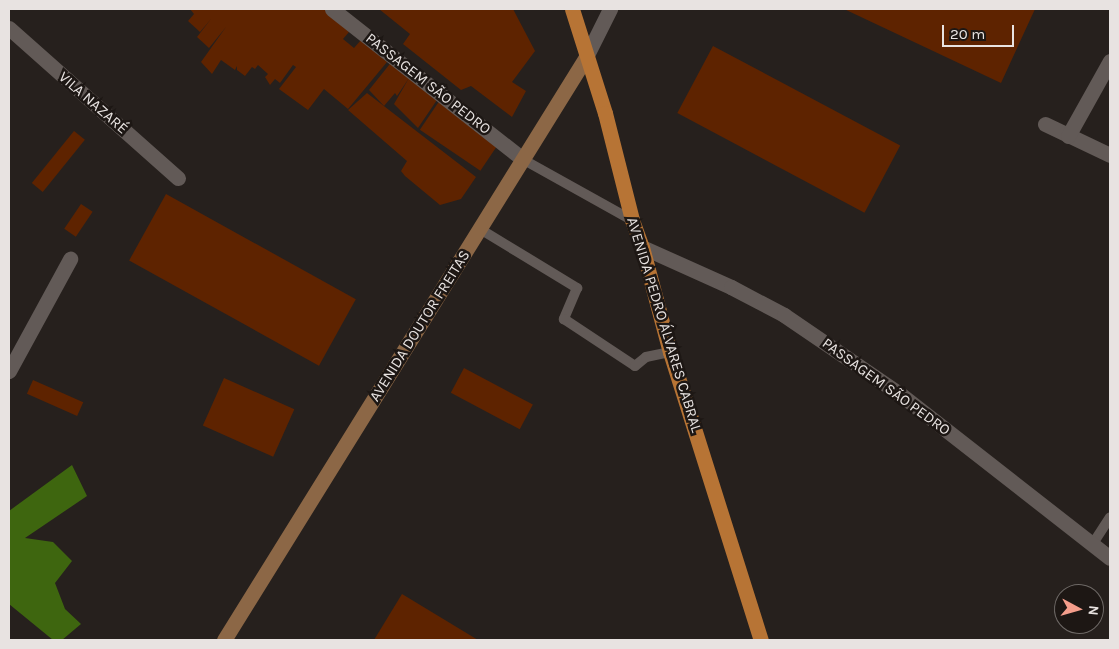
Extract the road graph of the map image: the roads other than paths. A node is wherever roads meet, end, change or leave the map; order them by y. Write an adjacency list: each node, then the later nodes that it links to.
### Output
1 (332, 9): 10 (street, PASSAGEM SÃO PEDRO)
2 (572, 9): 5 (main road, AVENIDA PEDRO ÁLVARES CABRAL)
3 (610, 9): 5 (street, AVENIDA DOUTOR FREITAS)
4 (9, 28): 11 (street, VILA NAZARÉ)
5 (586, 57): 10 (main road, AVENIDA DOUTOR FREITAS); 12 (main road, AVENIDA PEDRO ÁLVARES CABRAL)
6 (1110, 61): 8 (street)
7 (1045, 124): 8 (street)
8 (1068, 136): 9 (street)
9 (1110, 155)
10 (524, 160): 12 (lane); 13 (main road, AVENIDA DOUTOR FREITAS)
11 (178, 178)
12 (632, 220): 14 (main road, AVENIDA PEDRO ÁLVARES CABRAL)
13 (480, 229): 16 (lane); 21 (main road, AVENIDA DOUTOR FREITAS)
14 (642, 248): 16 (main road, AVENIDA PEDRO ÁLVARES CABRAL); 19 (street, PASSAGEM SÃO PEDRO)
15 (70, 260): 17 (street)
16 (670, 352): 22 (main road, AVENIDA PEDRO ÁLVARES CABRAL)
17 (9, 371)
18 (1110, 517): 19 (lane)
19 (1092, 546): 20 (street, PASSAGEM SÃO PEDRO)
20 (1110, 558)
21 (224, 640)
22 (761, 640)

